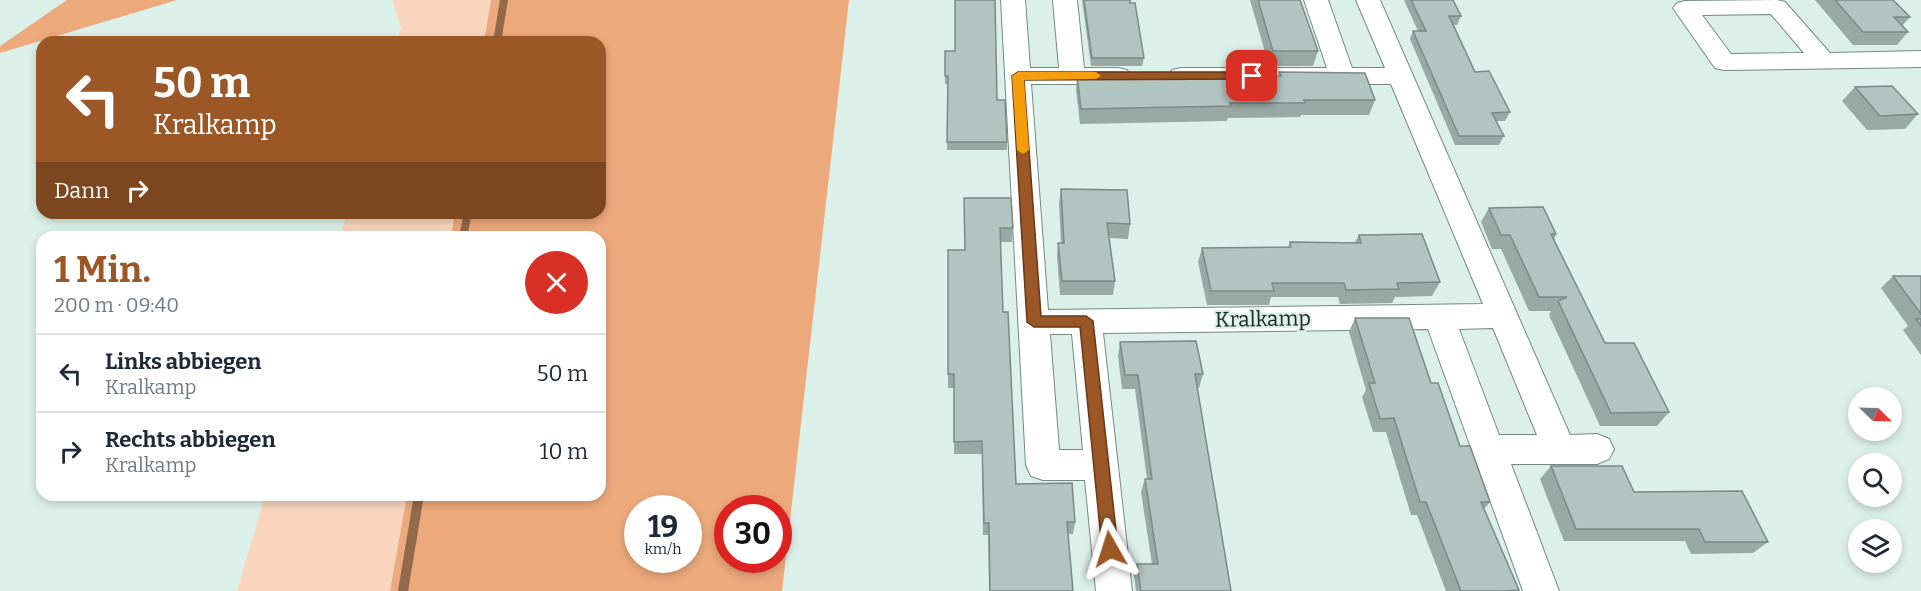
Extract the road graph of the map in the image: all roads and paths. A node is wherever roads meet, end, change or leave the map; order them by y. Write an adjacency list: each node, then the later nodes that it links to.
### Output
1 (1013, 0): 7 (street)
2 (1065, 0): 8 (street)
3 (1316, 0): 9 (street)
4 (1368, 0): 10 (street)
5 (1921, 59): 6 (street)
6 (1825, 62): 6 (street)
7 (1018, 76): 8 (street); 14 (street)
8 (1072, 76): 9 (street)
9 (1342, 76): 10 (street)
10 (1401, 76): 11 (street)
11 (1502, 316): 12 (street, Kralkamp); 16 (street)
12 (1439, 317): 13 (street, Kralkamp); 15 (street)
13 (1086, 321): 14 (street, Kralkamp); 18 (street)
14 (1034, 322): 18 (street)
15 (1489, 449): 16 (street); 20 (street)
16 (1560, 450): 17 (street)
17 (1597, 450)
18 (1101, 465): 19 (street)
19 (1114, 591)
20 (1541, 591)

